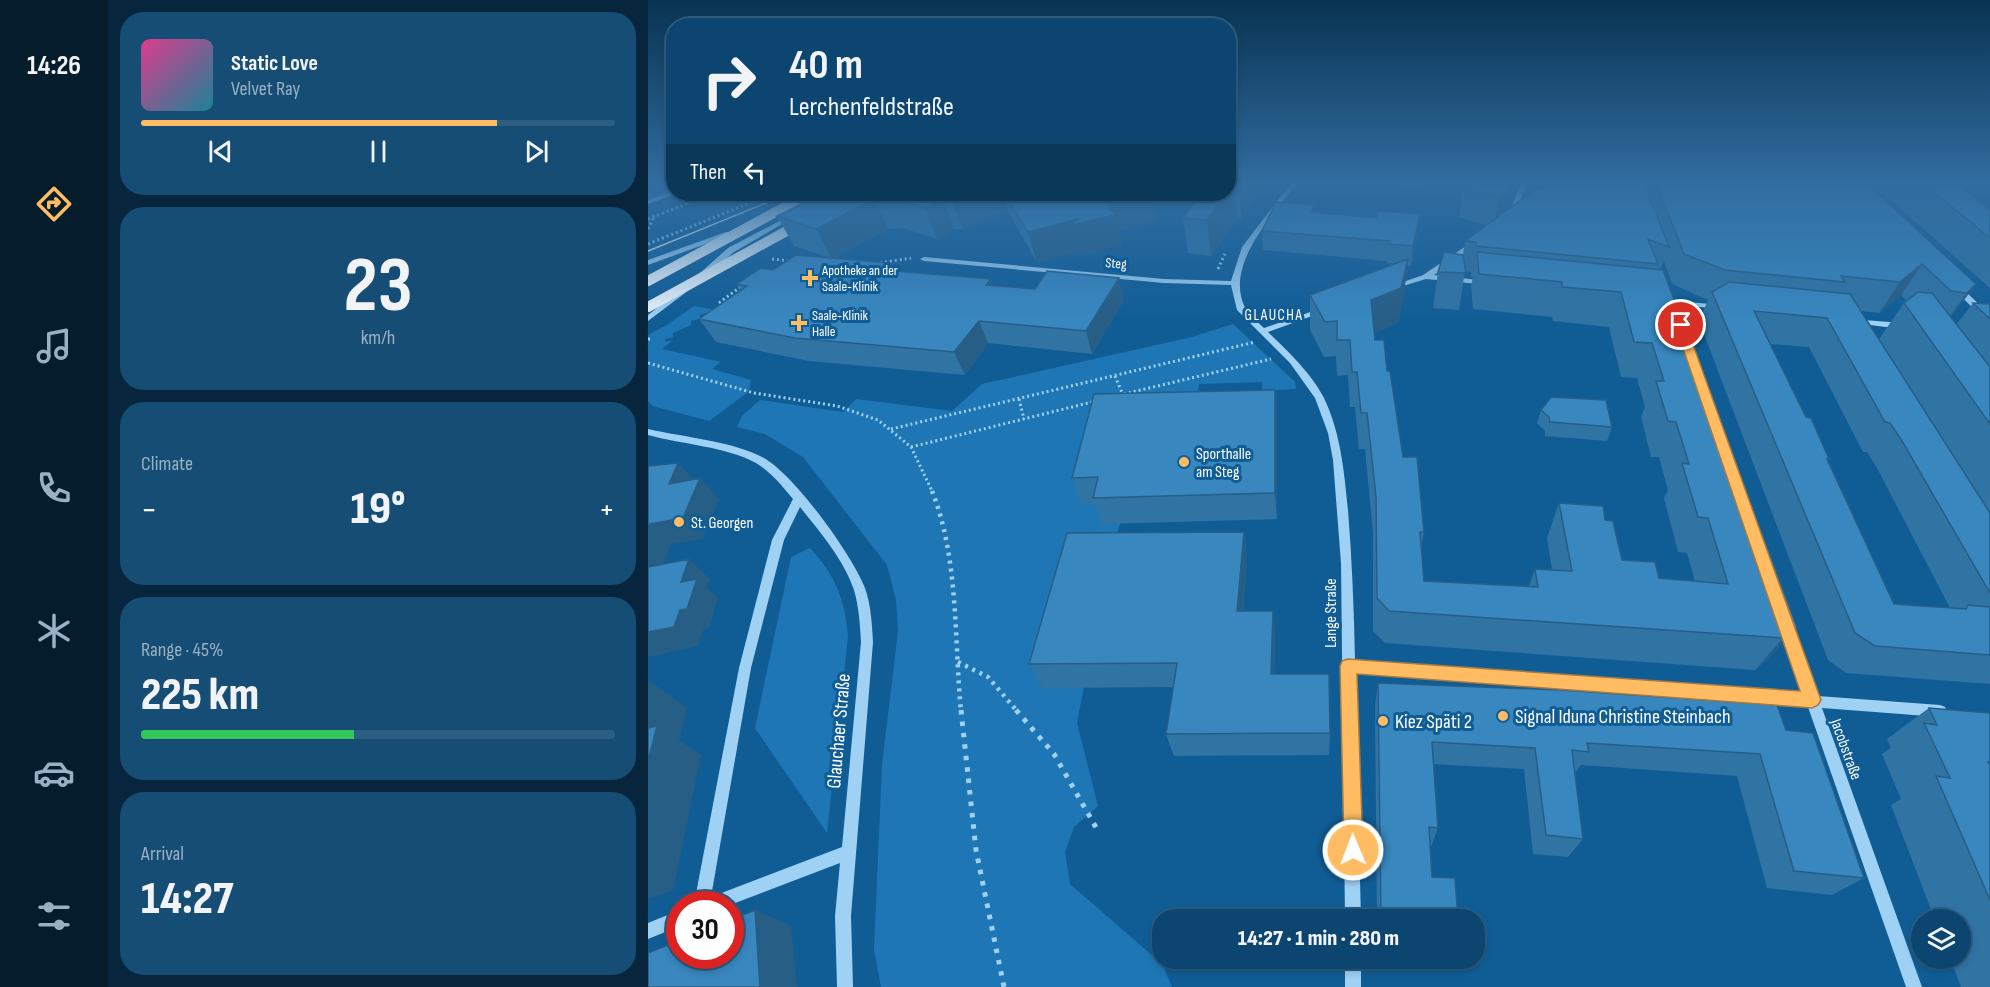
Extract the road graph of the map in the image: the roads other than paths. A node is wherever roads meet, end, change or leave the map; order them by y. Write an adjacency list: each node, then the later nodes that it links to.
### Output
1 (744, 229): 13 (main road, bridge)
2 (745, 229): 10 (street)
3 (769, 229): 7 (street)
4 (795, 229): 18 (main road, bridge)
5 (797, 229): 7 (street)
6 (1259, 229): 14 (street)
7 (751, 239): 22 (street)
8 (1479, 241): 11 (street)
9 (924, 259): 14 (street, Steg)
10 (648, 263)
11 (1426, 277): 15 (street); 16 (street)
12 (1948, 279): 21 (street)
13 (648, 281)
14 (1234, 283): 27 (street, Lange Straße)
15 (1496, 284)
16 (1382, 291)
17 (1650, 300): 19 (street)
18 (648, 307)
19 (1729, 308)
20 (1328, 309): 27 (street)
21 (1990, 318)
22 (648, 319)
23 (1841, 320): 24 (street)
24 (1852, 321): 25 (street); 26 (street)
25 (1910, 327)
26 (1858, 331)
27 (1266, 335): 31 (street, Lange Straße)
28 (648, 432): 29 (street, Glauchaer Straße)
29 (798, 498): 34 (street, Glauchaer Straße); 35 (street)
30 (1781, 611): 32 (street, Jacobstraße)
31 (1348, 666): 32 (street); 37 (street, Lange Straße)
32 (1812, 700): 33 (street); 43 (street, Jacobstraße)
33 (1956, 712)
34 (848, 852): 36 (street); 41 (street, Glauchaer Straße)
35 (704, 891)
36 (744, 892)
37 (1353, 909)
38 (666, 924): 39 (street)
39 (648, 931)
40 (1353, 969): 42 (street)
41 (844, 987)
42 (1353, 987)
43 (1914, 987)

